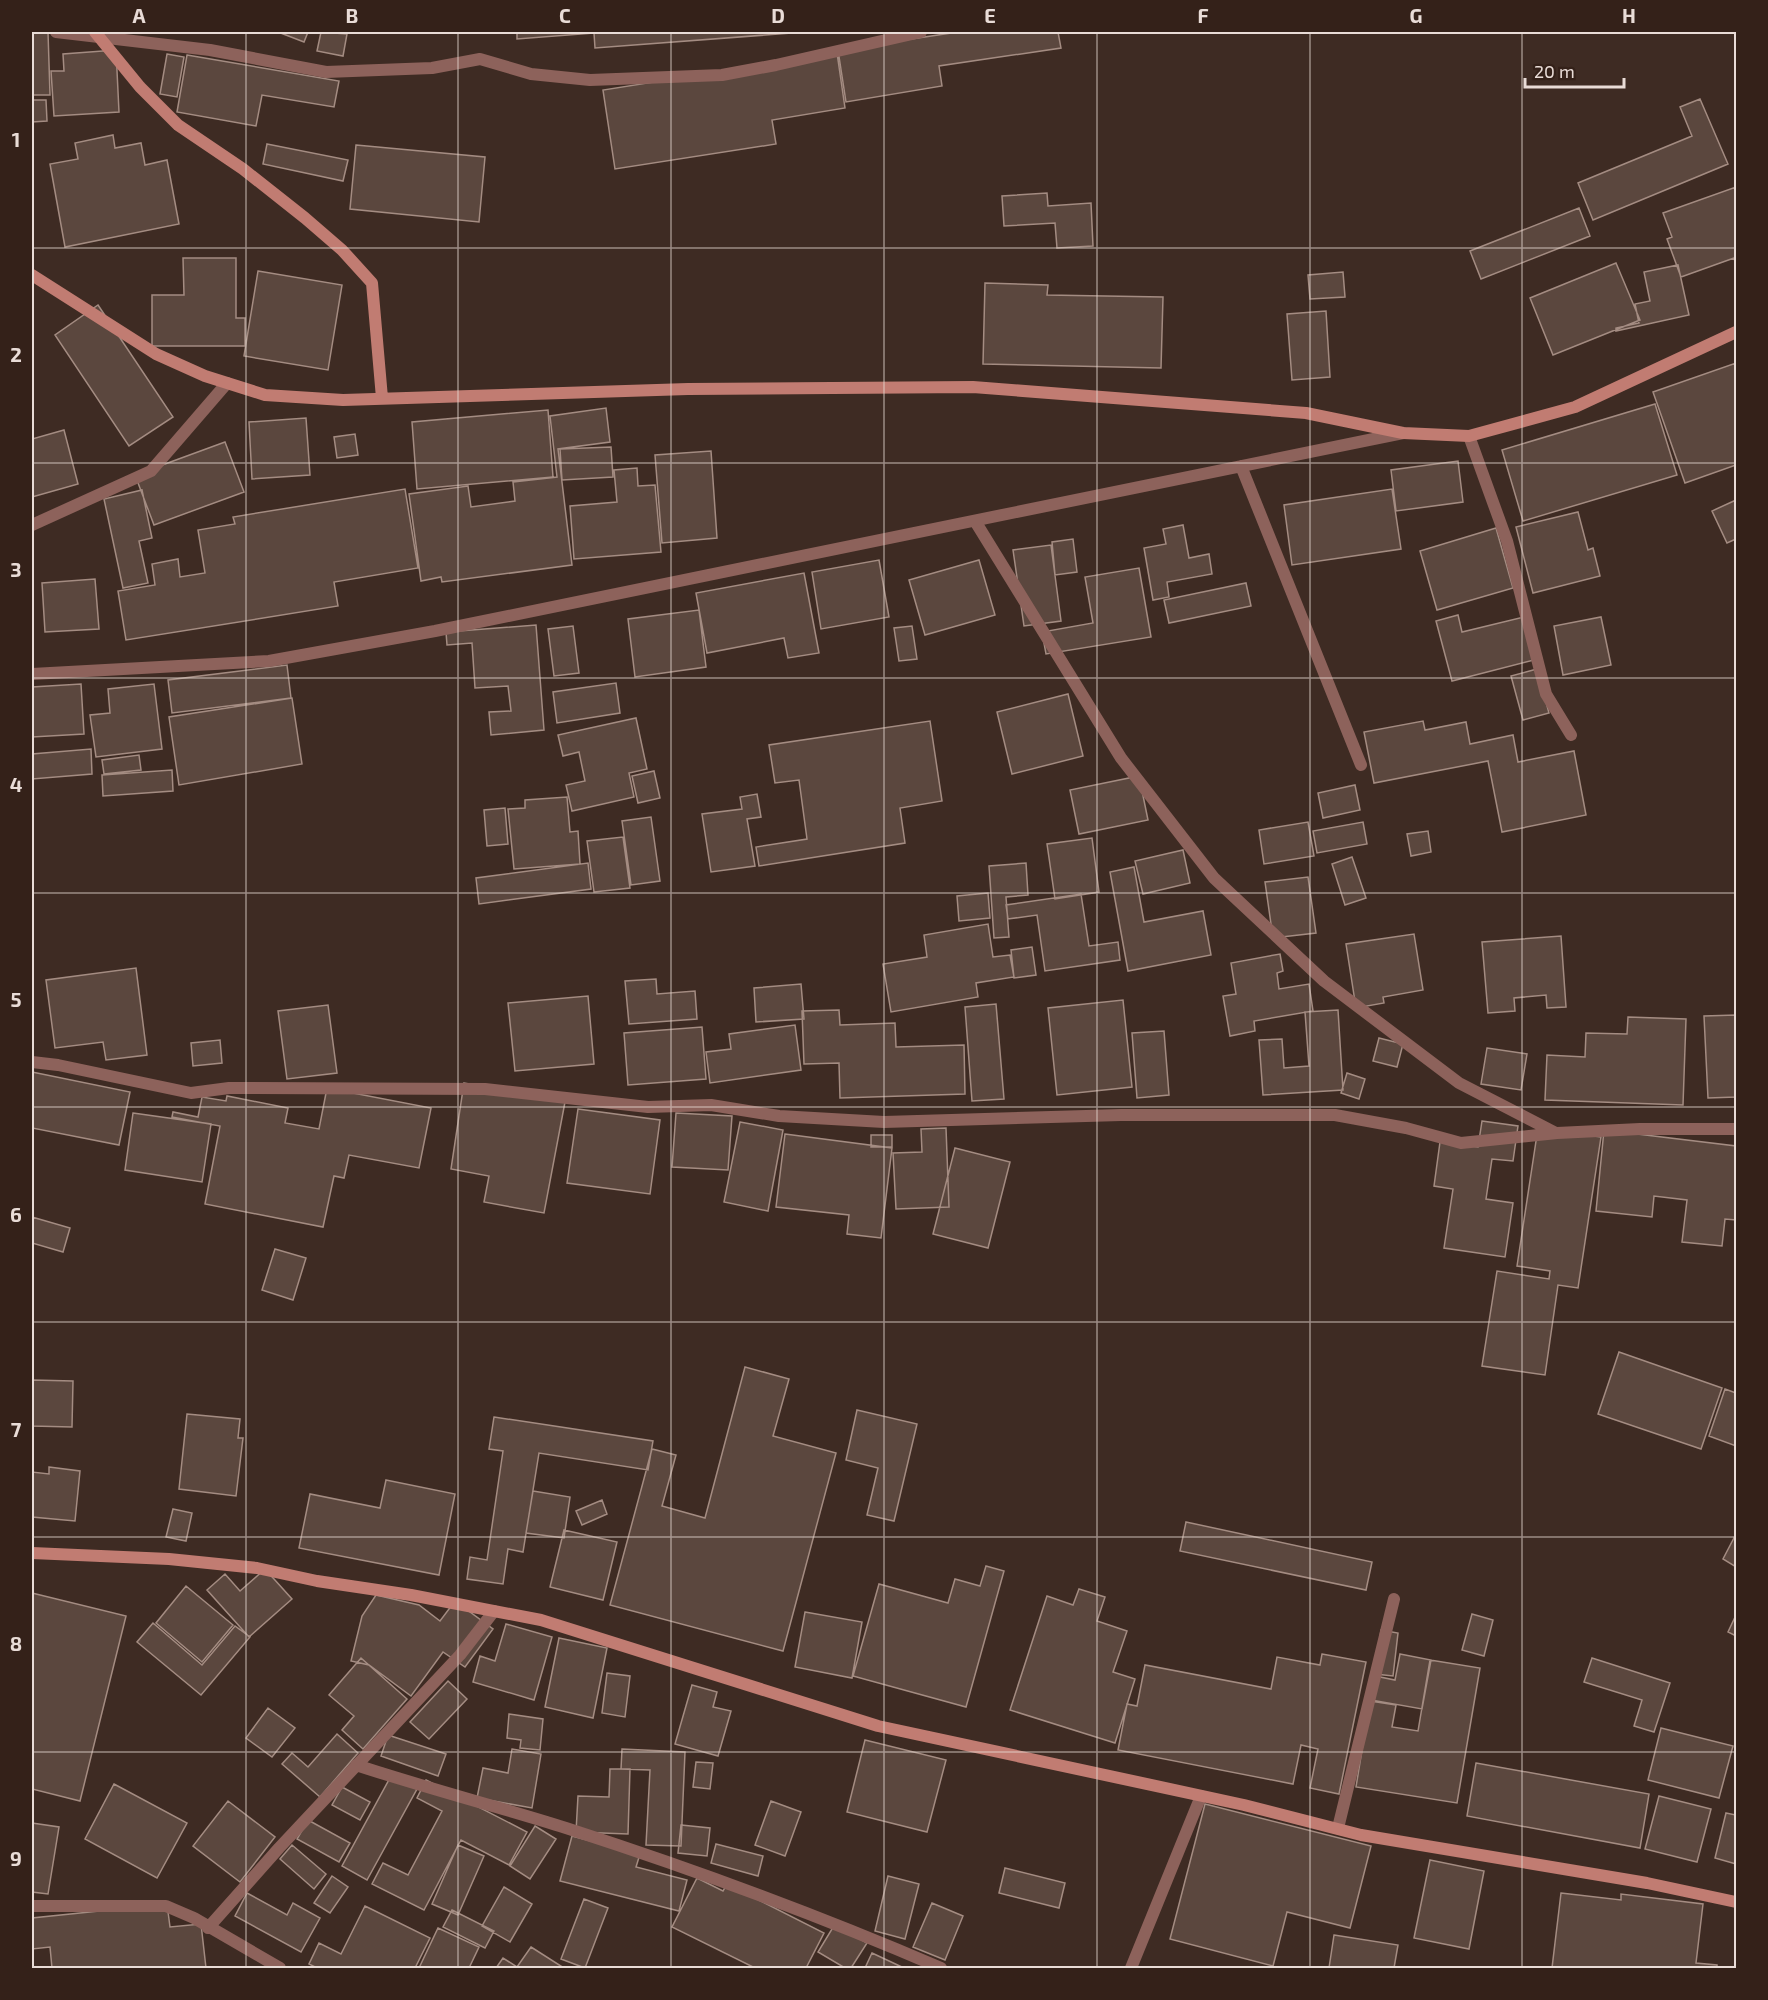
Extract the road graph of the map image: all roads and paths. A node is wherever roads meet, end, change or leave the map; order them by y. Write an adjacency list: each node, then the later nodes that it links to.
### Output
1 (56, 32): 3 (street)
2 (921, 32): 3 (street)
3 (98, 35): 7 (street)
4 (32, 275): 6 (street)
5 (1737, 332): 9 (street)
6 (227, 383): 7 (street); 12 (street)
7 (382, 398): 8 (street)
8 (1403, 433): 9 (street); 10 (street)
9 (1468, 436): 14 (street)
10 (1241, 466): 11 (street); 15 (street)
11 (975, 521): 13 (street); 18 (street)
12 (32, 525)
13 (32, 674)
14 (1571, 735)
15 (1361, 765)
16 (32, 1062): 18 (street)
17 (1737, 1130): 18 (street)
18 (1557, 1133)
19 (32, 1553): 21 (street)
20 (1394, 1599): 24 (street)
21 (494, 1611): 22 (street); 23 (street)
22 (356, 1764): 27 (street); 29 (street)
23 (1201, 1796): 24 (street); 30 (street)
24 (1338, 1828): 25 (street)
25 (1737, 1902)
26 (32, 1906): 27 (street)
27 (208, 1928): 28 (street)
28 (280, 1968)
29 (941, 1968)
30 (1131, 1968)

